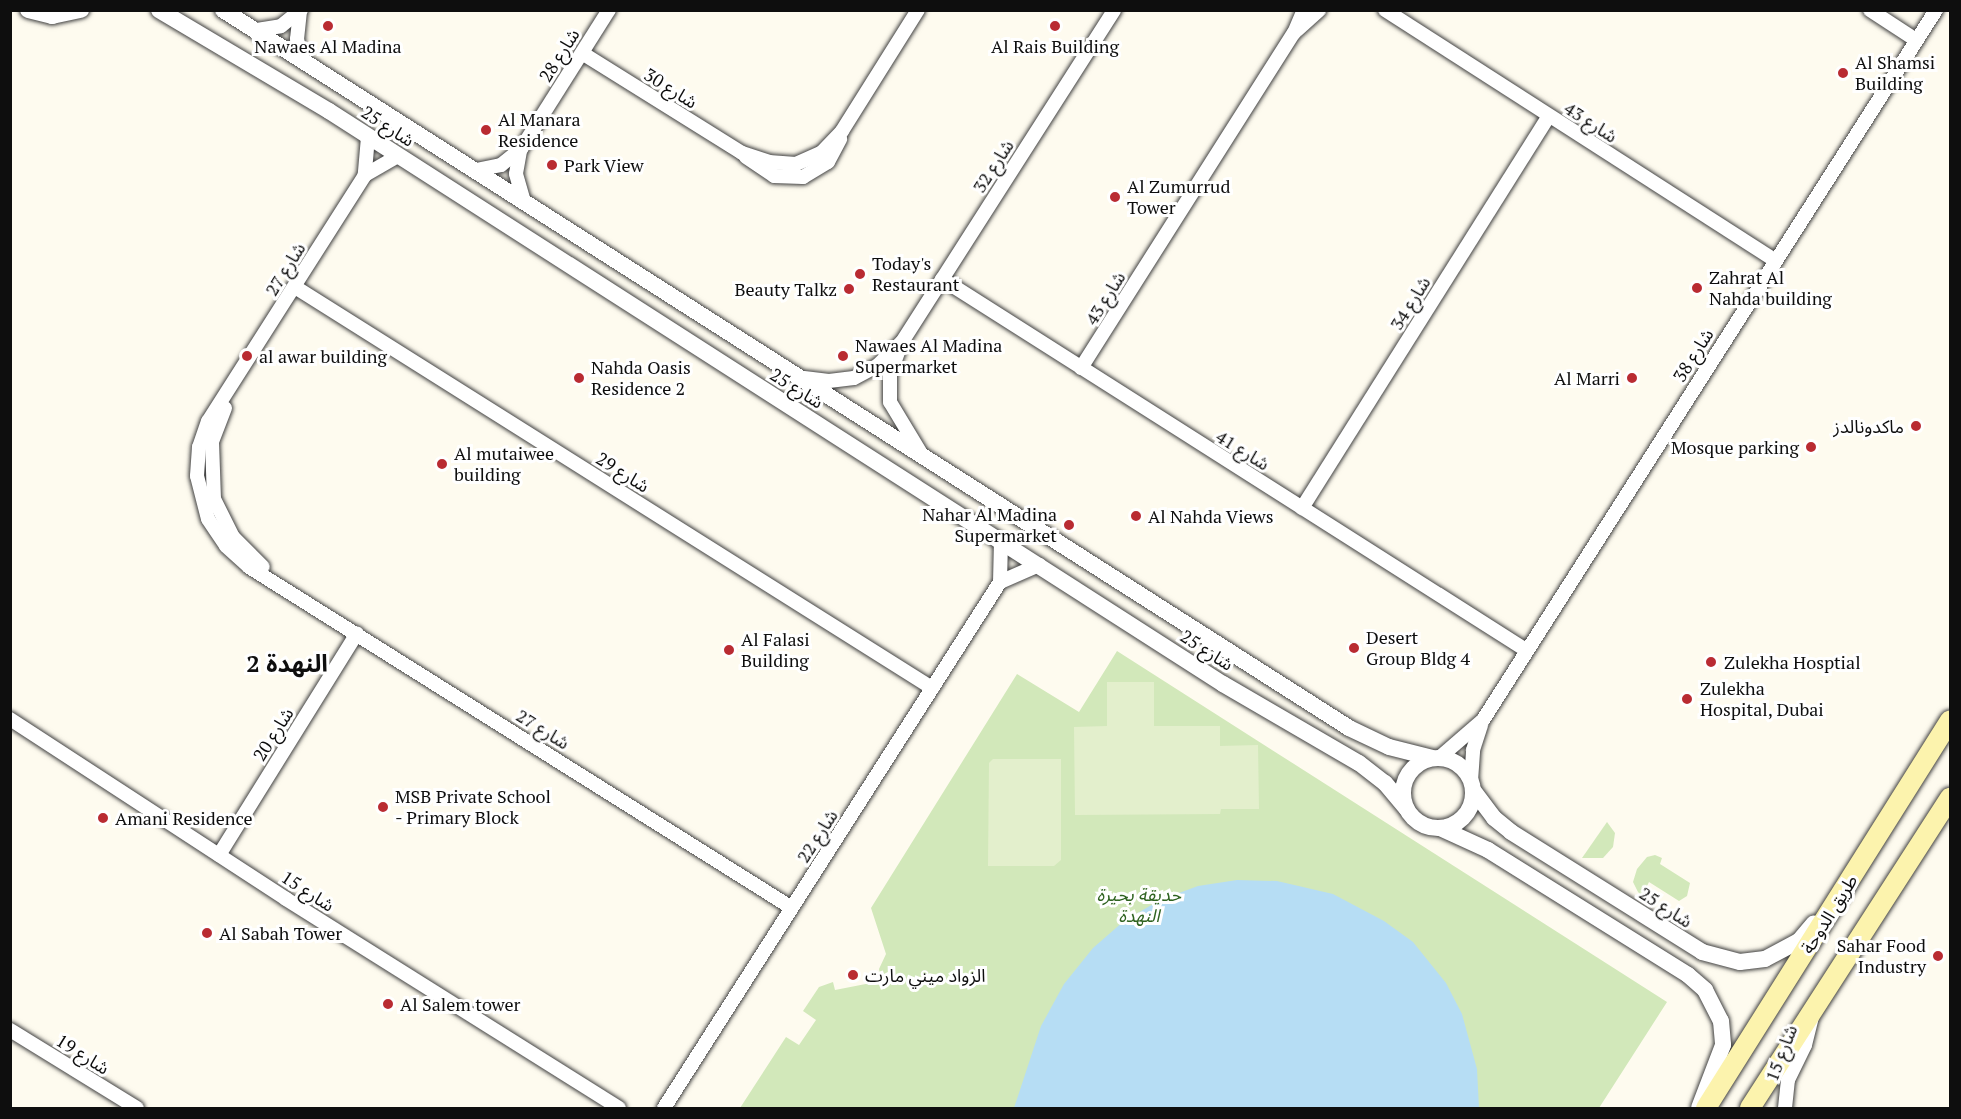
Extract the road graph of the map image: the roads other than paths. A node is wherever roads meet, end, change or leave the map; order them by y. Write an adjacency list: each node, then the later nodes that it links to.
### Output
1 (28, 10): 2 (street)
2 (81, 10)
3 (159, 10): 20 (street, شارع 25)
4 (223, 10): 14 (street, شارع 25)
5 (609, 10): 17 (street, شارع 28)
6 (918, 10): 17 (street, شارع 30)
7 (1114, 10): 27 (street, شارع 32)
8 (1304, 10): 15 (street, شارع 43)
9 (1319, 10): 15 (street, شارع 43)
10 (1870, 10): 16 (street)
11 (1936, 10): 16 (street, شارع 38)
12 (301, 11): 14 (street); 18 (street)
13 (1384, 11): 19 (street, شارع 43)
14 (257, 30): 18 (street, شارع 25)
15 (1294, 33): 30 (street, شارع 43)
16 (1916, 40): 26 (street, شارع 38)
17 (582, 53): 21 (street, شارع 28)
18 (301, 57): 23 (street, شارع 25)
19 (1549, 116): 26 (street, شارع 43); 33 (street, شارع 34)
20 (368, 137): 22 (street, شارع 25); 24 (street, شارع 27)
21 (521, 149): 23 (street, شارع 28); 25 (street, شارع 28)
22 (398, 156): 24 (street, شارع 27); 34 (street, شارع 25)
23 (476, 170): 25 (street, شارع 25)
24 (365, 175): 28 (street, شارع 27)
25 (523, 199): 31 (street, شارع 25)
26 (1775, 260): 38 (street, شارع 38)
27 (942, 279): 29 (street, شارع 32); 30 (street, شارع 41)
28 (295, 287): 37 (street, شارع 27); 39 (street, شارع 29)
29 (902, 342): 31 (street, شارع 32); 32 (street, شارع 32)
30 (1081, 368): 33 (street, شارع 41)
31 (803, 378): 32 (street, شارع 25)
32 (920, 452): 43 (street, شارع 25)
33 (1302, 508): 38 (street, شارع 41)
34 (1001, 541): 35 (street, شارع 25); 36 (street)
35 (1039, 565): 36 (street); 46 (street, شارع 25)
36 (1000, 582): 39 (street, شارع 22)
37 (357, 633): 48 (street, شارع 20); 50 (street, شارع 27)
38 (1526, 650): 41 (street, شارع 38)
39 (932, 688): 50 (street, شارع 22)
40 (10, 719): 48 (street, شارع 15)
41 (1483, 720): 43 (street, شارع 38); 44 (street, شارع 38)
42 (1950, 720): 49 (main road, طريق الدوحة)
43 (1435, 758): 44 (street); 46 (street)
44 (1472, 786): 47 (street); 49 (street, شارع 25)
45 (1950, 798): 51 (main road)
46 (1406, 808): 47 (street)
47 (1440, 828): 56 (street)
48 (219, 855): 54 (street, شارع 15)
49 (1845, 889): 57 (main road, طريق الدوحة)
50 (792, 908): 55 (street, شارع 22)
51 (1813, 1010): 58 (main road); 59 (street, شارع 15)
52 (10, 1029): 53 (street, شارع 19)
53 (137, 1108)
54 (619, 1108)
55 (664, 1108)
56 (1699, 1108)
57 (1706, 1108)
58 (1750, 1108)
59 (1785, 1108)

